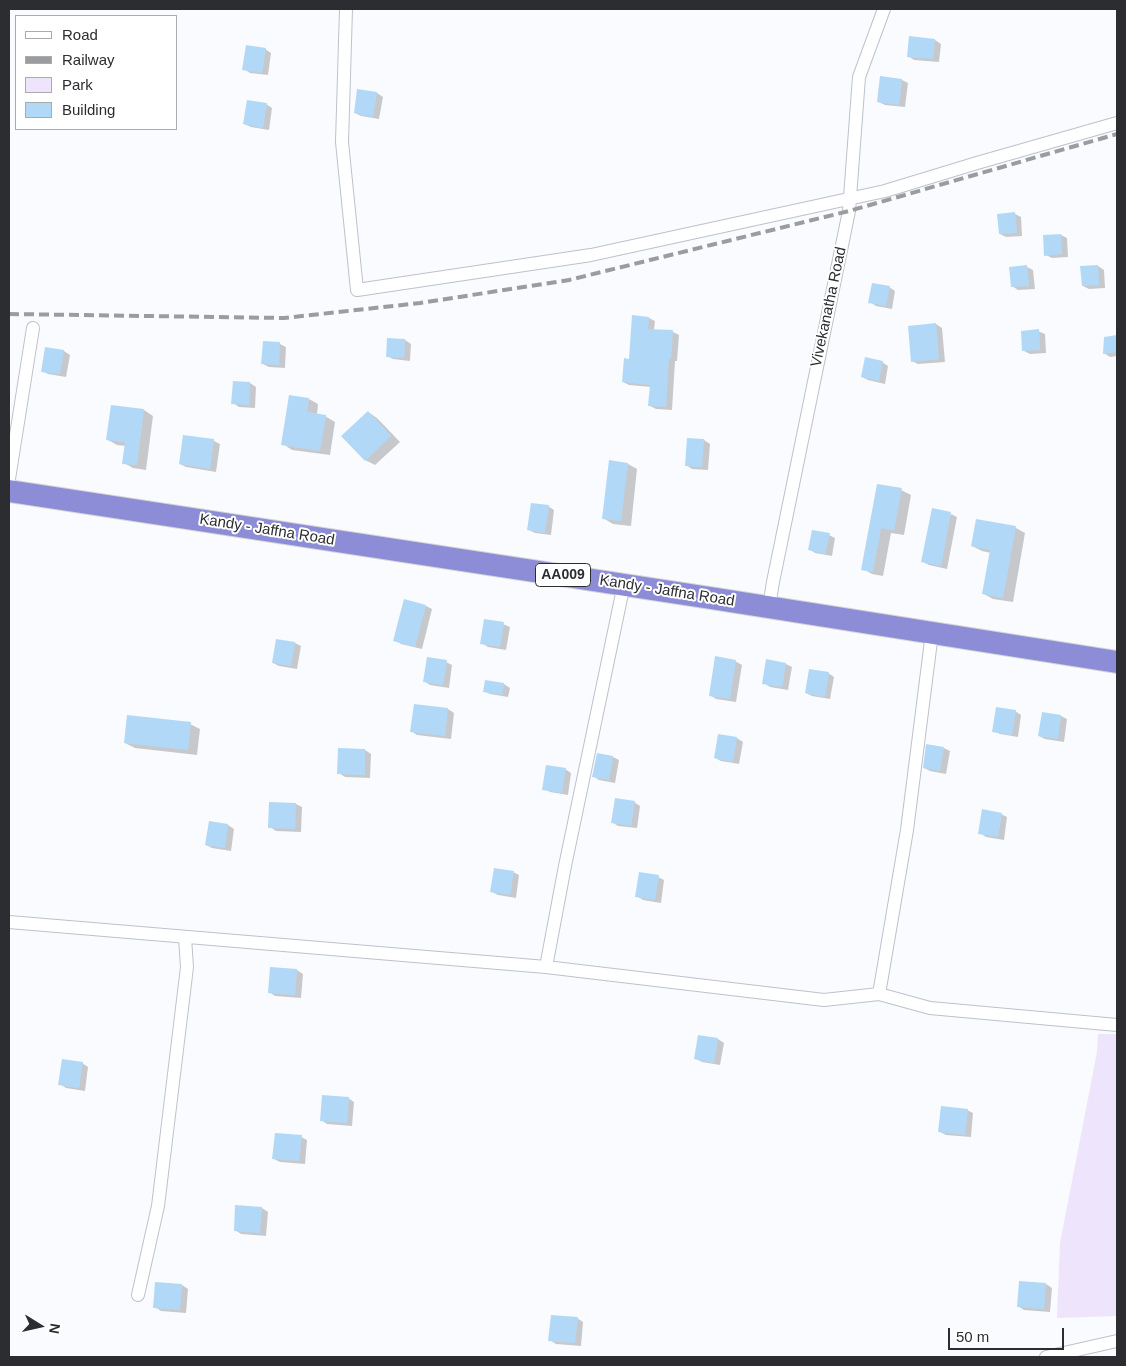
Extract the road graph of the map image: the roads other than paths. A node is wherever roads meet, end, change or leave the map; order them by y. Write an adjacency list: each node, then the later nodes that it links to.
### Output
1 (346, 9): 4 (street)
2 (884, 9): 4 (street, Vivekanatha Road)
3 (1117, 123): 4 (street)
4 (849, 198): 9 (street, Vivekanatha Road)
5 (34, 328): 6 (street)
6 (9, 479)
7 (9, 490): 8 (highway, Kandy - Jaffna Road / AA009)
8 (624, 584): 9 (highway, Kandy - Jaffna Road / AA009); 14 (street)
9 (770, 607): 10 (highway, Kandy - Jaffna Road / AA009)
10 (932, 633): 11 (highway, Kandy - Jaffna Road / AA009); 15 (street)
11 (1117, 662)
12 (9, 922): 13 (street)
13 (185, 938): 14 (street); 17 (street)
14 (546, 967): 15 (street)
15 (879, 994): 16 (street)
16 (1117, 1025)
17 (138, 1296)
18 (1117, 1341): 19 (street)
19 (1046, 1357)

